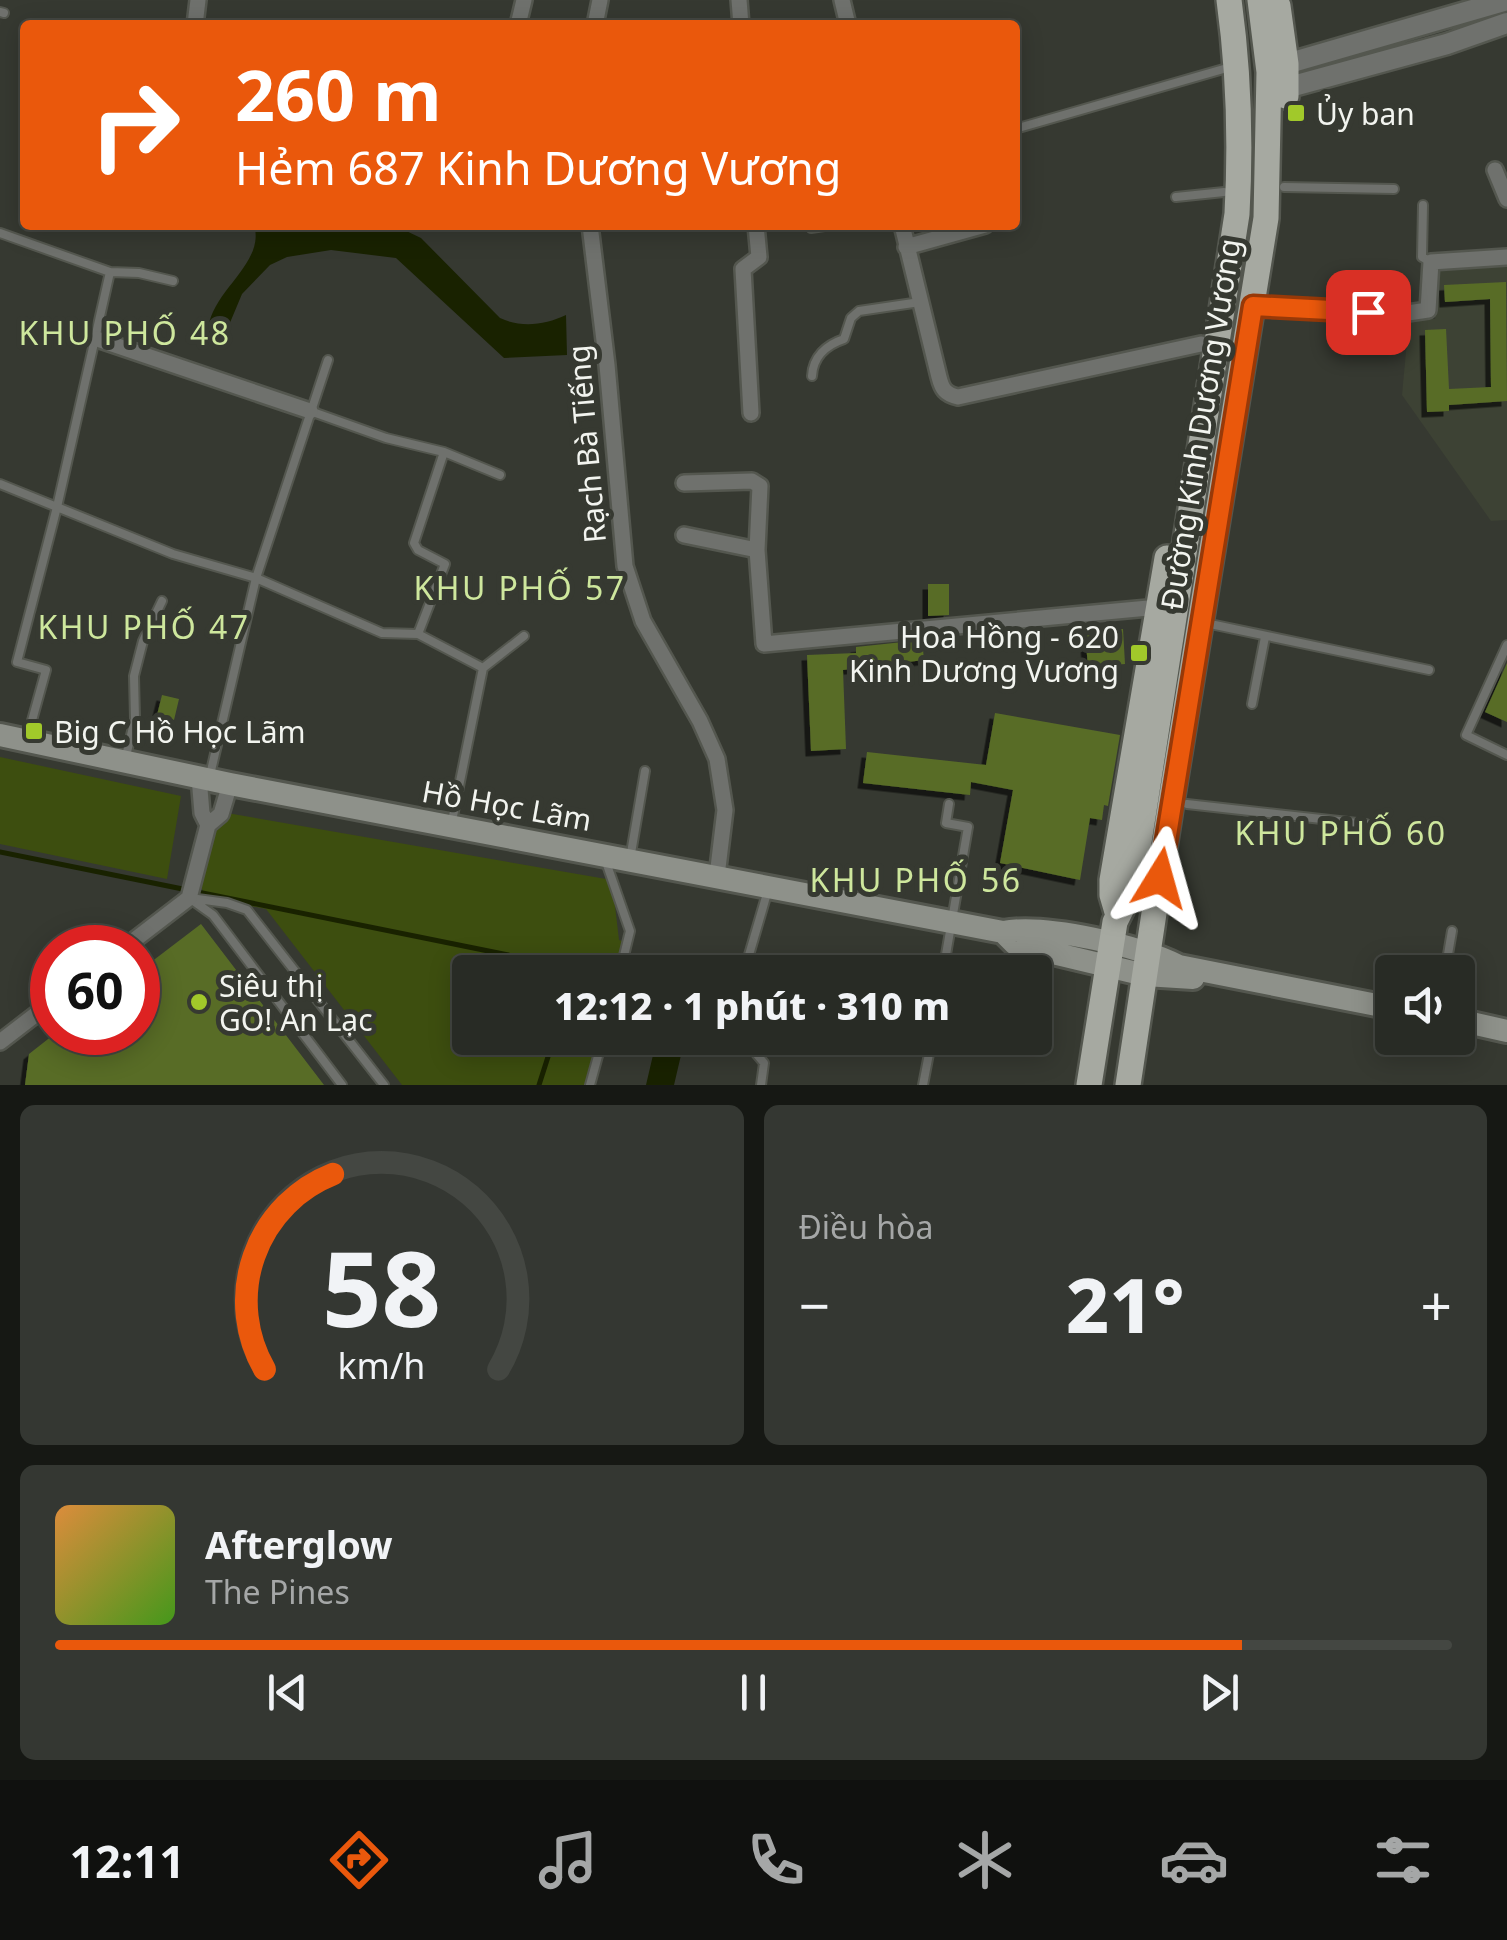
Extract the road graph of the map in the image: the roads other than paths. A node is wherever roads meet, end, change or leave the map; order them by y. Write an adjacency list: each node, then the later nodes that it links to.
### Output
1 (1217, 0): 7 (main road, Đường Kinh Dương Vương)
2 (1229, 0): 29 (main road, Đường Kinh Dương Vương)
3 (1260, 0): 30 (main road, Đường Kinh Dương Vương)
4 (1278, 0): 8 (main road, Đường Kinh Dương Vương)
5 (1507, 0): 8 (street)
6 (1507, 23): 8 (street)
7 (1227, 68): 9 (lane); 13 (main road, Đường Kinh Dương Vương)
8 (1286, 76): 11 (main road, Đường Kinh Dương Vương)
9 (1020, 128)
10 (1495, 170): 15 (street)
11 (1284, 186): 12 (lane); 30 (main road, Đường Kinh Dương Vương)
12 (1394, 190)
13 (1224, 192): 14 (lane); 29 (main road, Đường Kinh Dương Vương)
14 (1176, 197)
15 (1507, 199)
16 (1423, 204): 25 (lane)
17 (582, 230): 68 (street, Rạch Bà Tiếng)
18 (591, 230): 68 (street, Rạch Bà Tiếng)
19 (756, 230): 36 (street)
20 (903, 230): 23 (street)
21 (967, 230): 23 (street)
22 (0, 233): 26 (lane)
23 (906, 247): 28 (street)
24 (1507, 258): 25 (street)
25 (1432, 262): 30 (street)
26 (110, 272): 27 (lane); 31 (lane)
27 (173, 281)
28 (920, 302): 32 (street); 34 (lane)
29 (1216, 304): 30 (main road); 32 (main road, Đường Kinh Dương Vương); 46 (main road, Đường Kinh Dương Vương)
30 (1260, 307): 47 (main road, Đường Kinh Dương Vương); 71 (main road, Đường Kinh Dương Vương)
31 (96, 338): 35 (street); 41 (lane)
32 (1201, 344): 46 (main road, Đường Kinh Dương Vương)
33 (328, 360): 35 (lane)
34 (812, 376)
35 (310, 411): 37 (lane); 44 (lane)
36 (750, 413)
37 (444, 452): 38 (lane); 48 (lane)
38 (500, 476)
39 (684, 483): 43 (street)
40 (0, 484): 41 (lane)
41 (57, 507): 44 (lane); 56 (lane)
42 (684, 535): 43 (street)
43 (758, 550): 46 (street)
44 (256, 578): 48 (lane); 60 (lane)
45 (162, 601): 58 (lane)
46 (1168, 606): 75 (main road, Đường Kinh Dương Vương)
47 (1216, 625): 50 (lane); 62 (main road, Đường Kinh Dương Vương)
48 (418, 634): 52 (lane)
49 (524, 636): 52 (lane)
50 (1265, 638): 53 (lane); 54 (lane)
51 (1507, 645): 57 (lane)
52 (483, 668): 65 (lane)
53 (1430, 670)
54 (1252, 704)
55 (0, 735): 56 (main road, Hồ Học Lãm)
56 (27, 740): 58 (main road, Hồ Học Lãm)
57 (1507, 755)
58 (126, 758): 60 (main road, Hồ Học Lãm)
59 (646, 771): 67 (lane)
60 (213, 780): 64 (street); 64 (street); 65 (main road, Hồ Học Lãm)
61 (949, 804): 72 (lane)
62 (1187, 804): 63 (lane); 71 (main road, Đường Kinh Dương Vương)
63 (1366, 824)
64 (208, 825): 70 (street)
65 (451, 826): 66 (main road, Hồ Học Lãm)
66 (603, 854): 67 (main road, Hồ Học Lãm); 76 (lane)
67 (630, 859): 68 (main road, Hồ Học Lãm)
68 (713, 875): 69 (main road, Hồ Học Lãm)
69 (770, 886): 72 (main road, Hồ Học Lãm); 77 (lane)
70 (189, 898): 73 (street); 89 (lane); 90 (lane)
71 (1154, 916): 80 (main road, Đường Kinh Dương Vương)
72 (951, 922): 75 (main road, Hồ Học Lãm); 78 (lane)
73 (154, 925)
74 (1452, 931): 79 (lane)
75 (1109, 954): 80 (main road, Hồ Học Lãm); 94 (main road, Đường Kinh Dương Vương)
76 (624, 955)
77 (749, 955)
78 (946, 955)
79 (1448, 955)
80 (1147, 963): 81 (main road, Hồ Học Lãm); 95 (main road, Đường Kinh Dương Vương)
81 (1375, 1005)
82 (30, 1019): 85 (street)
83 (1475, 1024): 84 (main road)
84 (1507, 1031)
85 (0, 1042)
86 (598, 1055): 91 (lane)
87 (758, 1055): 92 (lane)
88 (929, 1055): 93 (lane)
89 (342, 1085)
90 (384, 1085)
91 (590, 1085)
92 (761, 1085)
93 (924, 1085)
94 (1089, 1085)
95 (1128, 1085)

